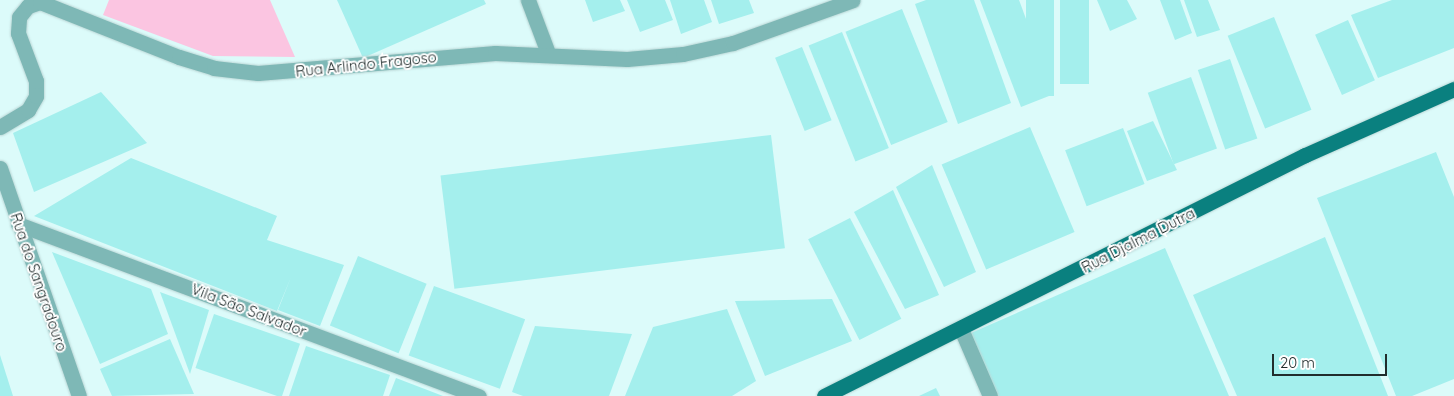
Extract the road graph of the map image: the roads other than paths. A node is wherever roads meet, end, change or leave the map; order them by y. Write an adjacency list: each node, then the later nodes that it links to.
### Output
1 (528, 0): 3 (street)
2 (853, 0): 3 (street, Rua Arlindo Fragoso)
3 (548, 53): 5 (street, Rua Arlindo Fragoso)
4 (1454, 89): 8 (main road, Rua Djalma Dutra)
5 (0, 127)
6 (0, 168): 7 (street, Rua do Sangradouro)
7 (18, 224): 9 (street, Rua do Sangradouro); 10 (street, Vila São Salvador)
8 (962, 329): 11 (main road, Rua Djalma Dutra); 12 (street)
9 (79, 396)
10 (479, 396)
11 (824, 396)
12 (990, 396)

